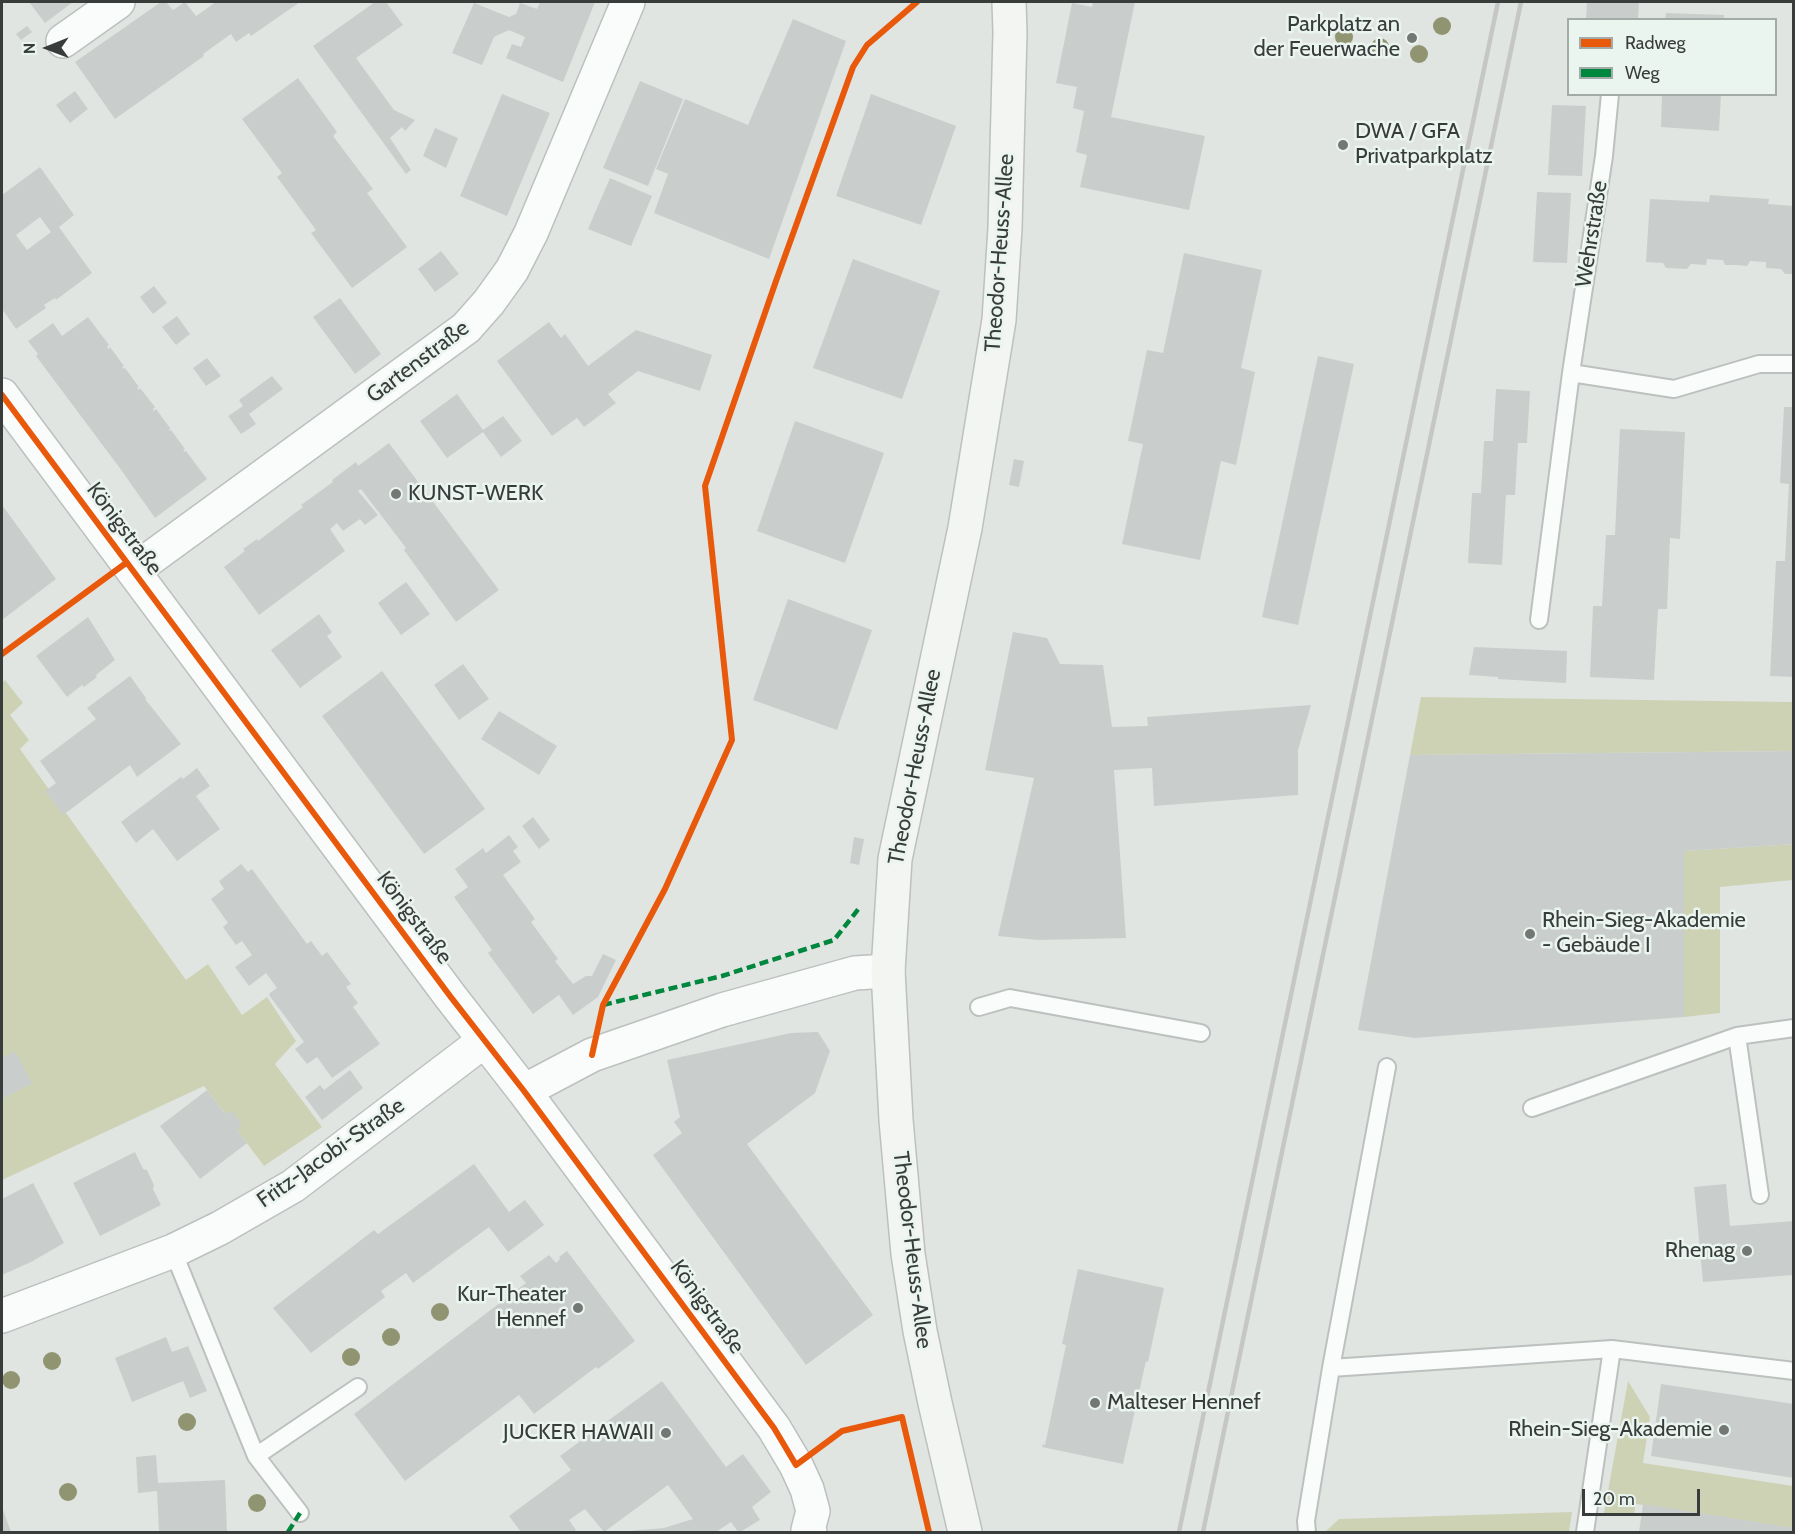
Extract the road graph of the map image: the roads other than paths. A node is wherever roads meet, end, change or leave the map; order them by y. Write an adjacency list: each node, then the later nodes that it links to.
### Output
1 (118, 2): 4 (street)
2 (628, 2): 9 (street, Gartenstraße)
3 (1009, 2): 11 (street, Theodor-Heuss-Allee)
4 (63, 41)
5 (1610, 96): 7 (lane, Wehrstraße)
6 (1794, 364): 7 (lane)
7 (1571, 373): 10 (lane, Wehrstraße)
8 (2, 395): 9 (street, Königstraße)
9 (133, 571): 16 (street, Königstraße)
10 (1539, 620)
11 (888, 971): 18 (street); 30 (street, Theodor-Heuss-Allee)
12 (979, 1007): 14 (lane)
13 (1794, 1028): 15 (lane)
14 (1201, 1033)
15 (1737, 1036): 19 (lane); 20 (lane)
16 (484, 1041): 18 (street, Königstraße); 21 (street, Fritz-Jacobi-Straße)
17 (1387, 1067): 24 (lane)
18 (524, 1091): 29 (street, Königstraße)
19 (1532, 1108)
20 (1760, 1195)
21 (173, 1251): 22 (street, Fritz-Jacobi-Straße); 27 (lane)
22 (2, 1316)
23 (1612, 1349): 24 (lane); 25 (lane); 32 (lane)
24 (1331, 1368): 31 (lane)
25 (1794, 1371)
26 (358, 1387): 27 (lane)
27 (256, 1456): 28 (lane)
28 (300, 1513)
29 (808, 1532)
30 (965, 1533)
31 (1307, 1533)
32 (1585, 1533)

